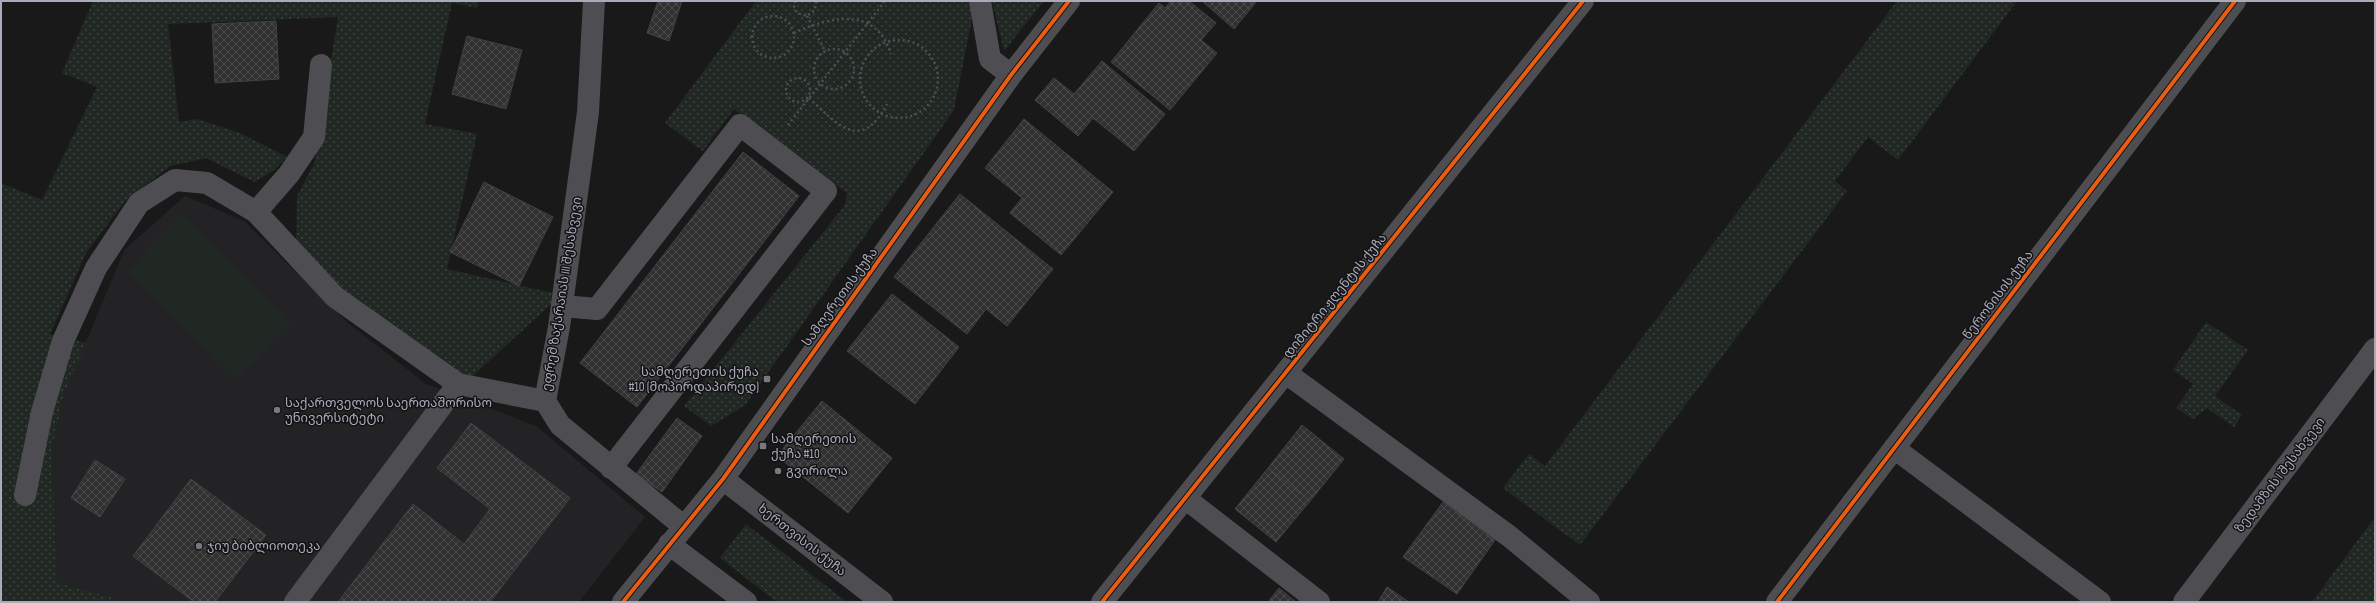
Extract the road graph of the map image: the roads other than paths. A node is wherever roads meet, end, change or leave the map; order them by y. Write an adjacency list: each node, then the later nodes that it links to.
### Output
1 (594, 1): 9 (street, ეფრემ ზაქარაიას III შესახვევი)
2 (980, 1): 7 (street)
3 (1069, 1): 7 (street, სამღერეთის ქუჩა)
4 (1583, 1): 11 (street, დიმიტრი ჟღენტის ქუჩა)
5 (2235, 1): 14 (street, წერონისის ქუჩა)
6 (321, 65): 8 (street)
7 (1011, 75): 16 (street, სამღერეთის ქუჩა)
8 (256, 212): 12 (street); 17 (street)
9 (562, 306): 13 (street, ეფრემ ზაქარაიას III შესახვევი); 15 (street)
10 (2375, 349): 30 (street, ზედამზის I შესახვევი)
11 (1286, 373): 18 (street, დიმიტრი ჟღენტის ქუჩა); 27 (street)
12 (458, 384): 13 (street); 21 (street)
13 (546, 401): 15 (street, ეფრემ ზაქარაიას III შესახვევი)
14 (1894, 448): 28 (street, წერონისის ქუჩა); 29 (street)
15 (611, 468): 19 (street, ეფრემ ზაქარაიას III შესახვევი)
16 (723, 479): 19 (street, სამღერეთის ქუჩა); 24 (street, ხერთვისის ქუჩა)
17 (25, 495)
18 (1186, 498): 25 (street, დიმიტრი ჟღენტის ქუჩა); 26 (street)
19 (683, 526): 20 (street, სამღერეთის ქუჩა)
20 (669, 544): 22 (street, სამღერეთის ქუჩა); 23 (street)
21 (295, 602)
22 (623, 602)
23 (746, 602)
24 (882, 602)
25 (1102, 602)
26 (1319, 602)
27 (1589, 602)
28 (1777, 602)
29 (2100, 602)
30 (2184, 602)

